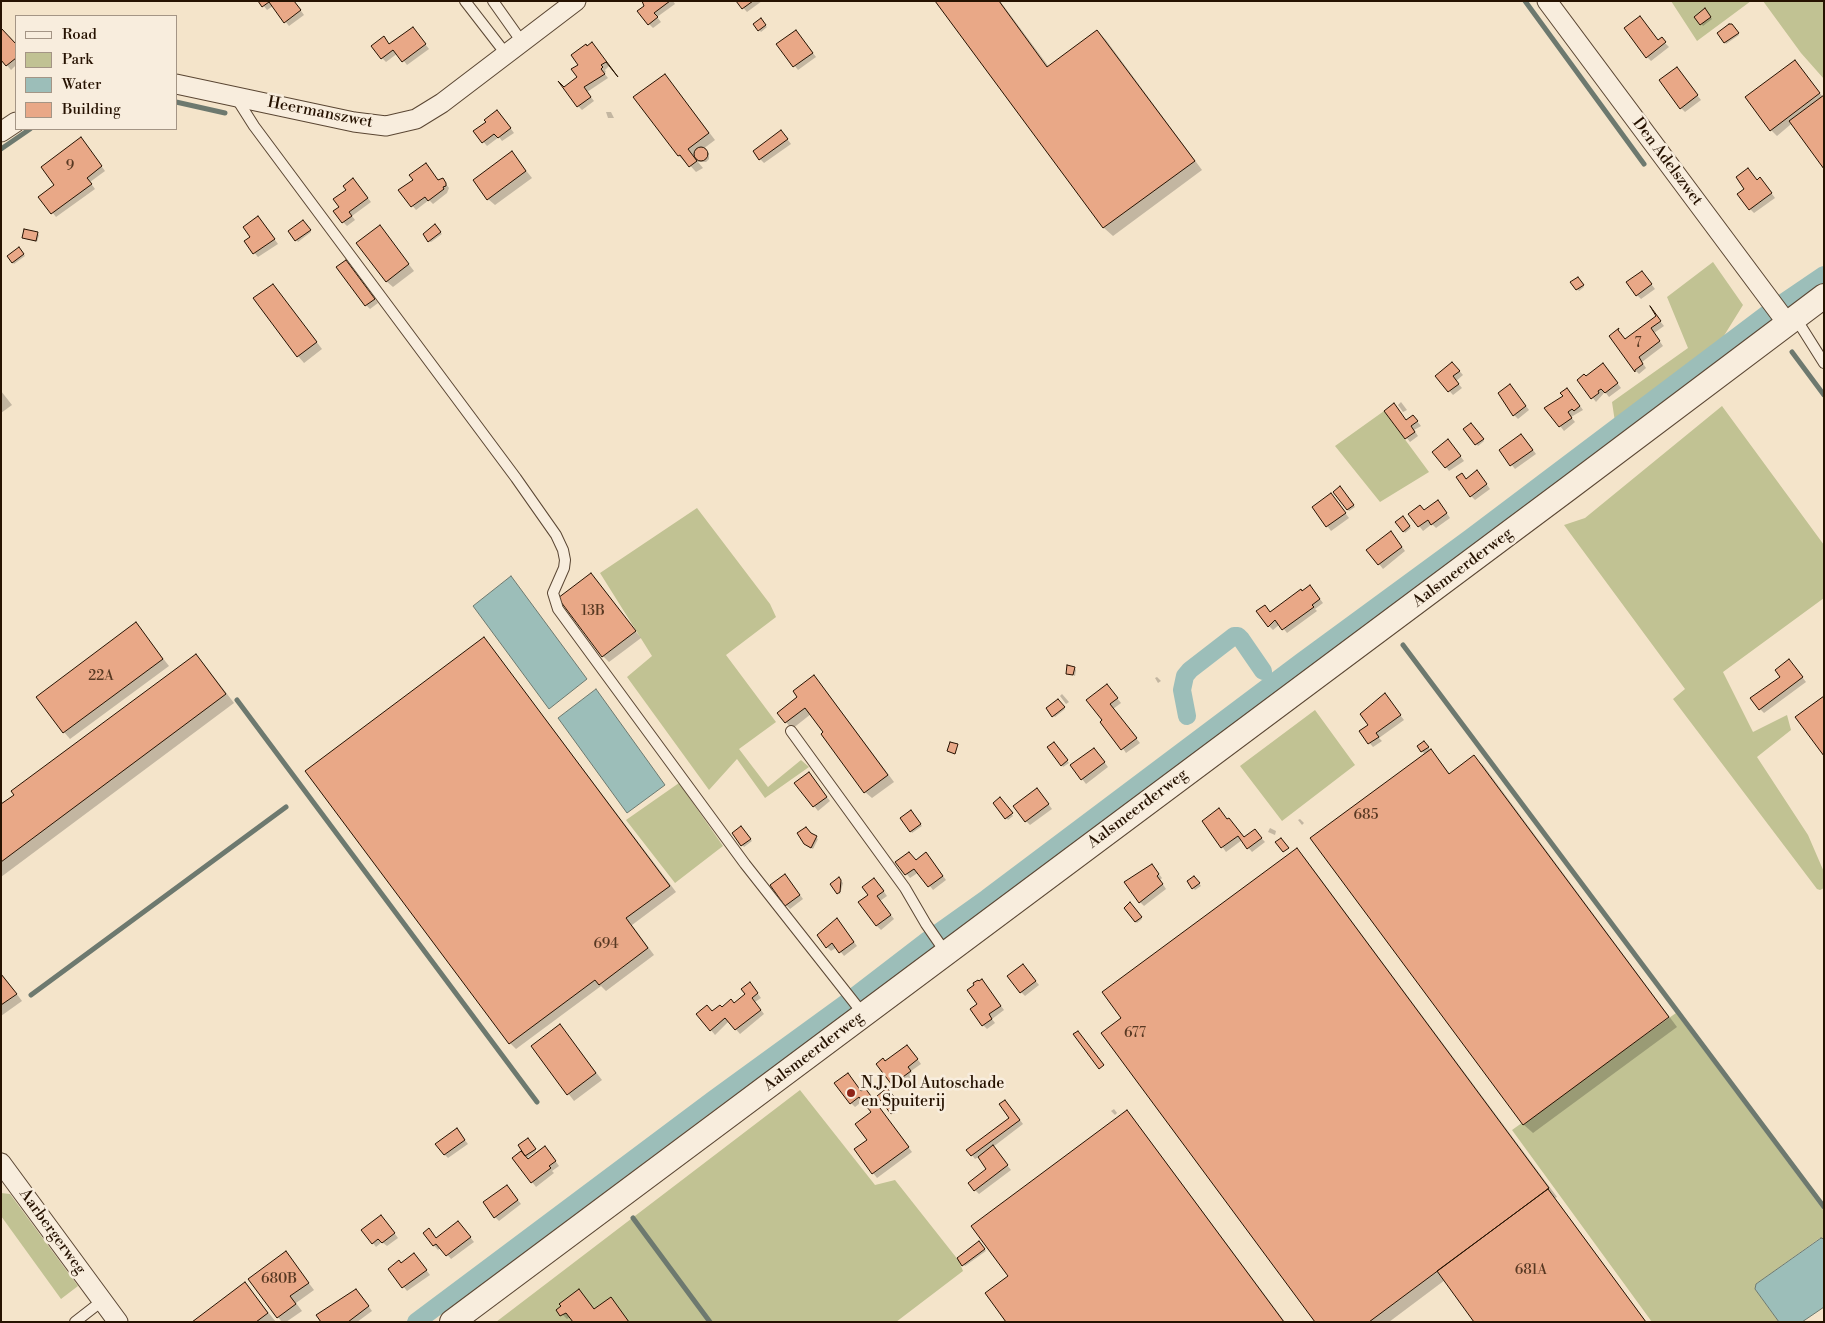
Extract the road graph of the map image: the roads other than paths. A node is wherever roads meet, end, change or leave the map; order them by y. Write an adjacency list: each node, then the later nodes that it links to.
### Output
1 (465, 1): 6 (lane)
2 (493, 1): 5 (lane)
3 (576, 1): 5 (street, Heermanszwet)
4 (1547, 1): 12 (street, Den Adelszwet)
5 (522, 42): 6 (street, Heermanszwet)
6 (506, 54): 8 (street, Heermanszwet)
7 (178, 84): 8 (street, Heermanszwet)
8 (234, 96): 16 (lane)
9 (15, 123): 10 (street)
10 (1, 132)
11 (1824, 296): 12 (street, Aalsmeerderweg)
12 (1783, 313): 13 (lane); 15 (street, Aalsmeerderweg)
13 (1824, 363)
14 (791, 731): 15 (lane)
15 (942, 946): 16 (street, Aalsmeerderweg)
16 (861, 1011): 21 (street, Aalsmeerderweg)
17 (1, 1163): 18 (street, Aarbergerweg)
18 (102, 1301): 19 (lane); 20 (street, Aarbergerweg)
19 (75, 1322)
20 (118, 1322)
21 (452, 1322)

